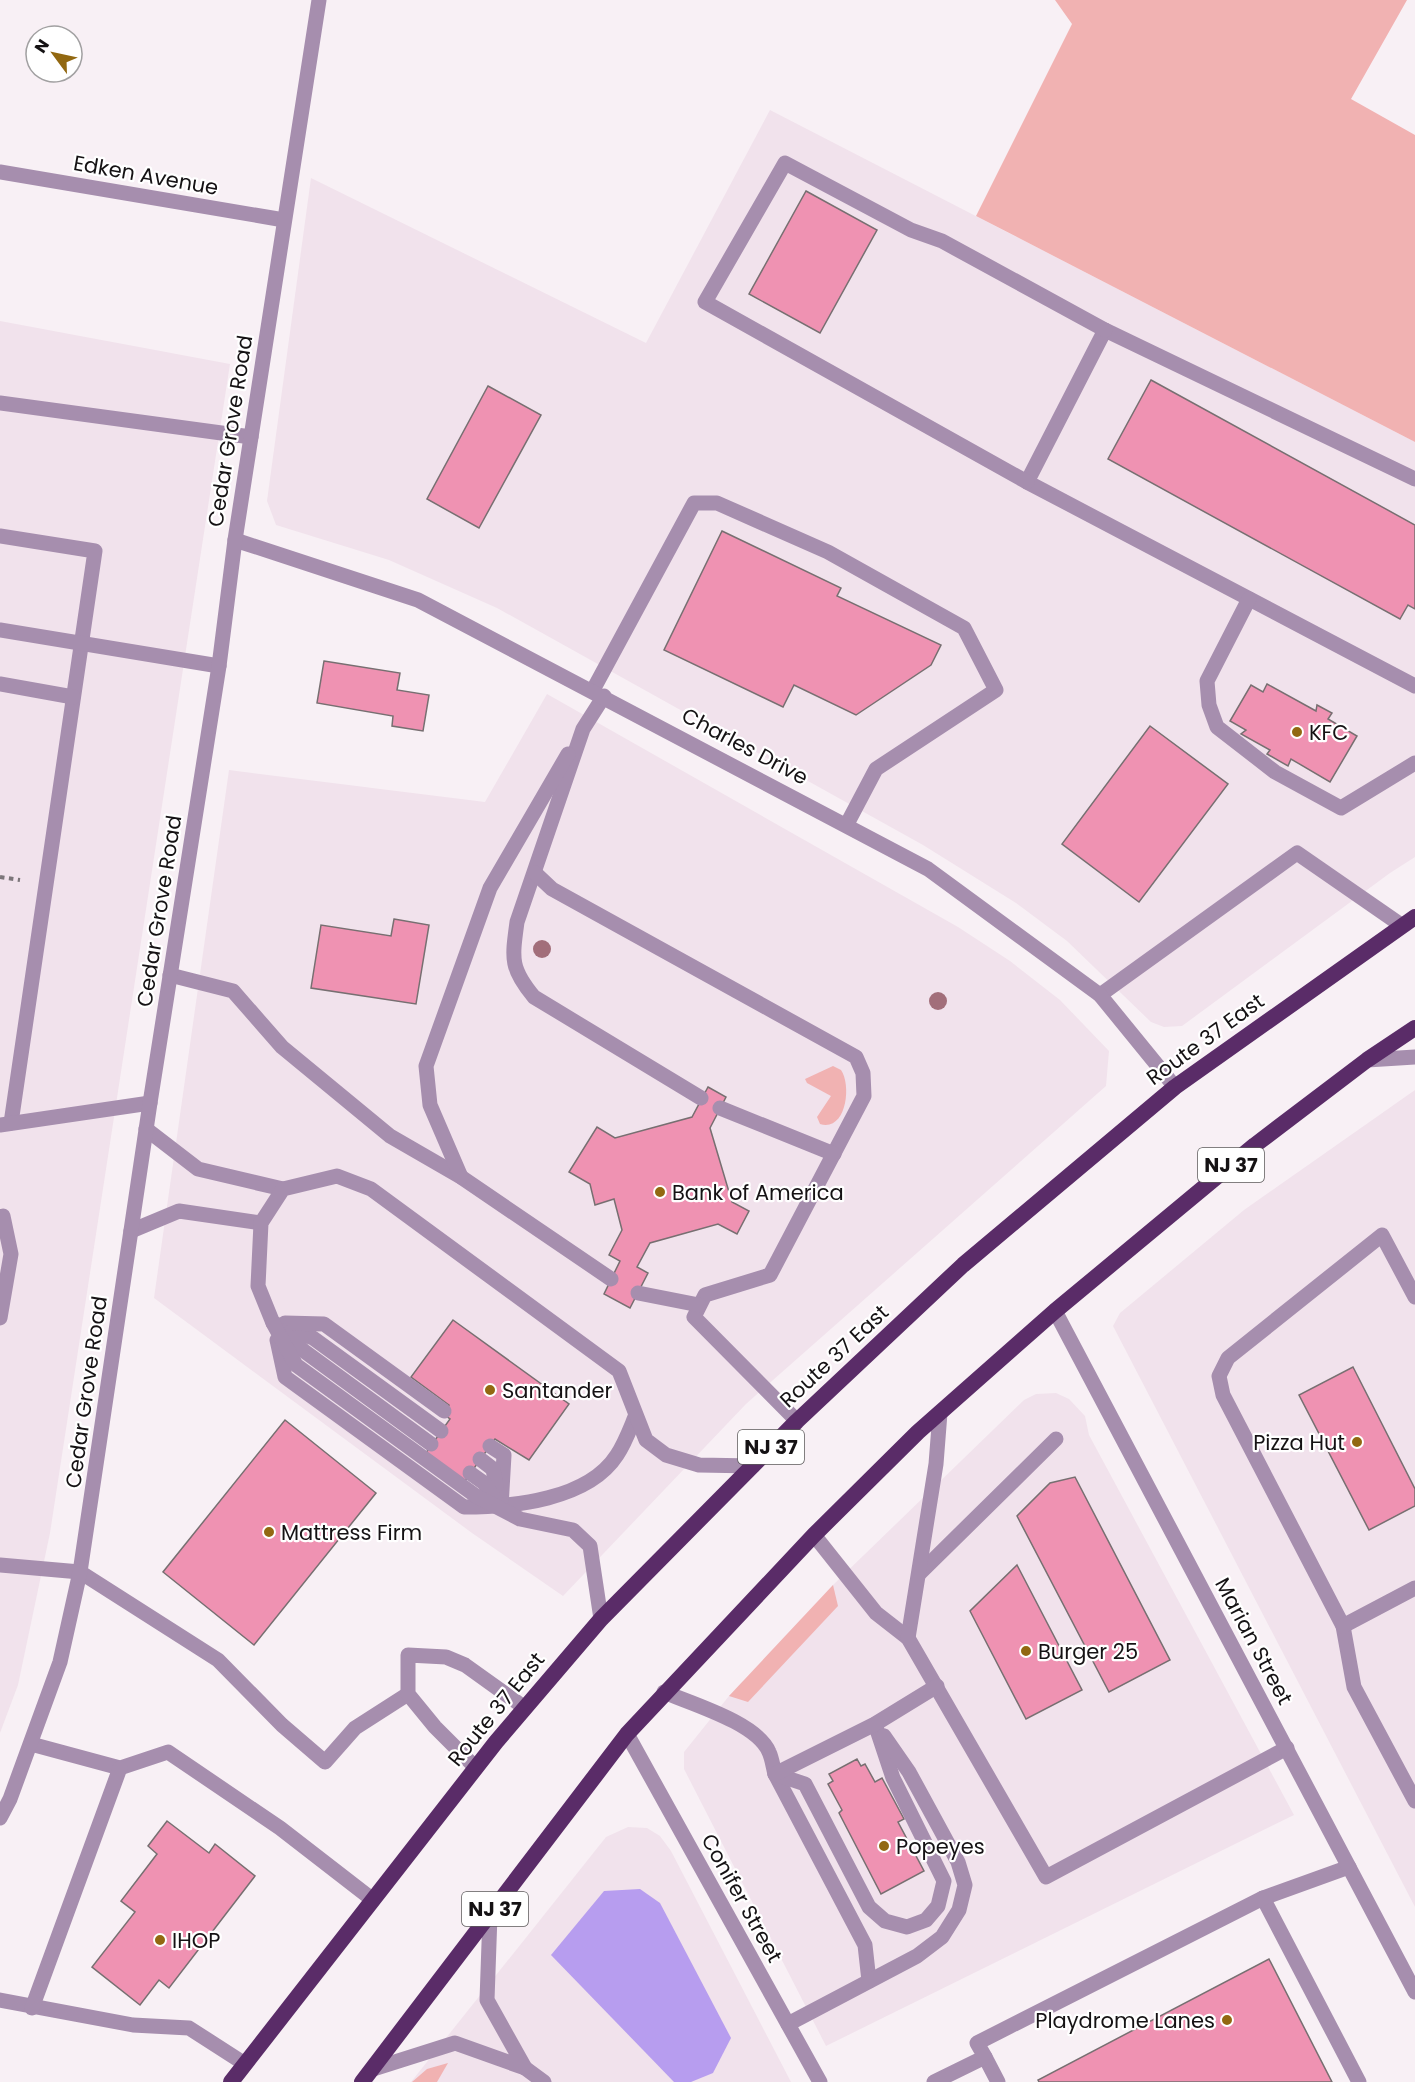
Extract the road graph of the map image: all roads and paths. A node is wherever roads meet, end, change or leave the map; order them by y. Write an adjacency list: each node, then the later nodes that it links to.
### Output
1 (319, 0): 3 (street, Cedar Grove Road)
2 (0, 172): 3 (street, Edken Avenue)
3 (284, 220): 6 (street, Cedar Grove Road)
4 (1105, 330): 7 (street); 8 (street); 8 (street)
5 (0, 403): 6 (street)
6 (250, 437): 10 (street, Cedar Grove Road)
7 (1415, 479)
8 (1027, 482): 11 (street)
9 (0, 536): 13 (street)
10 (235, 540): 14 (street, Cedar Grove Road); 17 (street, Charles Drive)
11 (1249, 598): 16 (street); 20 (street)
12 (0, 630): 13 (street)
13 (82, 644): 14 (street); 18 (street)
14 (219, 666): 26 (street, Cedar Grove Road)
15 (0, 684): 18 (street)
16 (1415, 686)
17 (599, 693): 19 (street); 21 (street, Charles Drive); 21 (street)
18 (73, 697): 35 (street)
19 (583, 729): 22 (street); 38 (street)
20 (1415, 763)
21 (847, 824): 27 (street, Charles Drive)
22 (535, 873): 32 (street); 37 (street)
23 (0, 877): 24 (path)
24 (28, 881)
25 (1408, 921): 27 (street); 31 (highway, Route 37 East / NJ 37)
26 (170, 975): 33 (street, Cedar Grove Road); 38 (street)
27 (1101, 995): 31 (street, Charles Drive)
28 (1415, 1028): 30 (highway, NJ 37)
29 (1415, 1057): 30 (street)
30 (1367, 1060): 47 (highway, NJ 37)
31 (1175, 1087): 53 (highway, Route 37 East / NJ 37)
32 (701, 1098)
33 (150, 1102): 35 (street); 36 (street, Cedar Grove Road)
34 (720, 1108): 37 (street)
35 (6, 1124)
36 (146, 1129): 39 (street); 42 (street, Cedar Grove Road)
37 (834, 1154): 46 (street)
38 (461, 1177): 43 (street)
39 (283, 1189): 41 (street); 52 (street)
40 (0, 1217): 48 (street)
41 (261, 1223): 42 (street); 49 (street)
42 (131, 1231): 64 (street, Cedar Grove Road)
43 (611, 1278)
44 (638, 1293): 46 (street)
45 (1415, 1297): 68 (street)
46 (699, 1305): 53 (street)
47 (1055, 1311): 51 (highway, NJ 37); 77 (street, Marian Street)
48 (0, 1318)
49 (273, 1323): 50 (street); 54 (street); 56 (street); 61 (street)
50 (444, 1412)
51 (940, 1413): 62 (highway, NJ 37); 65 (street)
52 (636, 1417): 59 (street); 61 (street)
53 (797, 1421): 59 (highway, Route 37 East / NJ 37)
54 (441, 1431)
55 (1056, 1439): 65 (street)
56 (431, 1444)
57 (490, 1446): 61 (street)
58 (480, 1459): 61 (street)
59 (753, 1466): 67 (highway, Route 37 East / NJ 37)
60 (470, 1473): 61 (street)
61 (501, 1507): 67 (street)
62 (814, 1535): 69 (street); 71 (highway, NJ 37)
63 (0, 1565): 64 (street)
64 (80, 1572): 72 (street); 76 (street, Cedar Grove Road)
65 (919, 1574): 69 (street)
66 (1415, 1588): 68 (street)
67 (601, 1619): 73 (highway, Route 37 East / NJ 37)
68 (1343, 1626): 81 (street)
69 (908, 1638): 70 (street)
70 (937, 1686): 74 (street); 77 (street)
71 (664, 1692): 75 (highway, NJ 37); 80 (street)
72 (408, 1694): 73 (street); 79 (street)
73 (525, 1708): 79 (highway, Route 37 East / NJ 37)
74 (875, 1724): 80 (street); 80 (street); 87 (street)
75 (627, 1734): 86 (highway, NJ 37); 91 (street, Conifer Street)
76 (31, 1743): 78 (street); 82 (street, Cedar Grove Road)
77 (1287, 1748): 83 (street, Marian Street)
78 (120, 1768): 85 (street); 90 (street)
79 (476, 1768): 85 (highway, Route 37 East / NJ 37)
80 (775, 1774): 87 (street)
81 (1415, 1802)
82 (0, 1818)
83 (1349, 1866): 84 (street); 88 (street, Marian Street)
84 (1263, 1898): 92 (street); 102 (street)
85 (373, 1900): 93 (highway, Route 37 East / NJ 37)
86 (490, 1915): 94 (highway, NJ 37); 95 (street)
87 (869, 1980): 91 (street)
88 (1415, 1992)
89 (0, 2000): 90 (street)
90 (32, 2008): 93 (street)
91 (788, 2024): 99 (street, Conifer Street)
92 (985, 2057): 100 (street); 101 (street)
93 (244, 2064): 96 (highway, Route 37 East / NJ 37)
94 (373, 2068): 95 (street); 97 (highway, NJ 37)
95 (525, 2068): 98 (street)
96 (231, 2082)
97 (362, 2082)
98 (544, 2082)
99 (820, 2082)
100 (934, 2082)
101 (998, 2082)
102 (1359, 2082)

